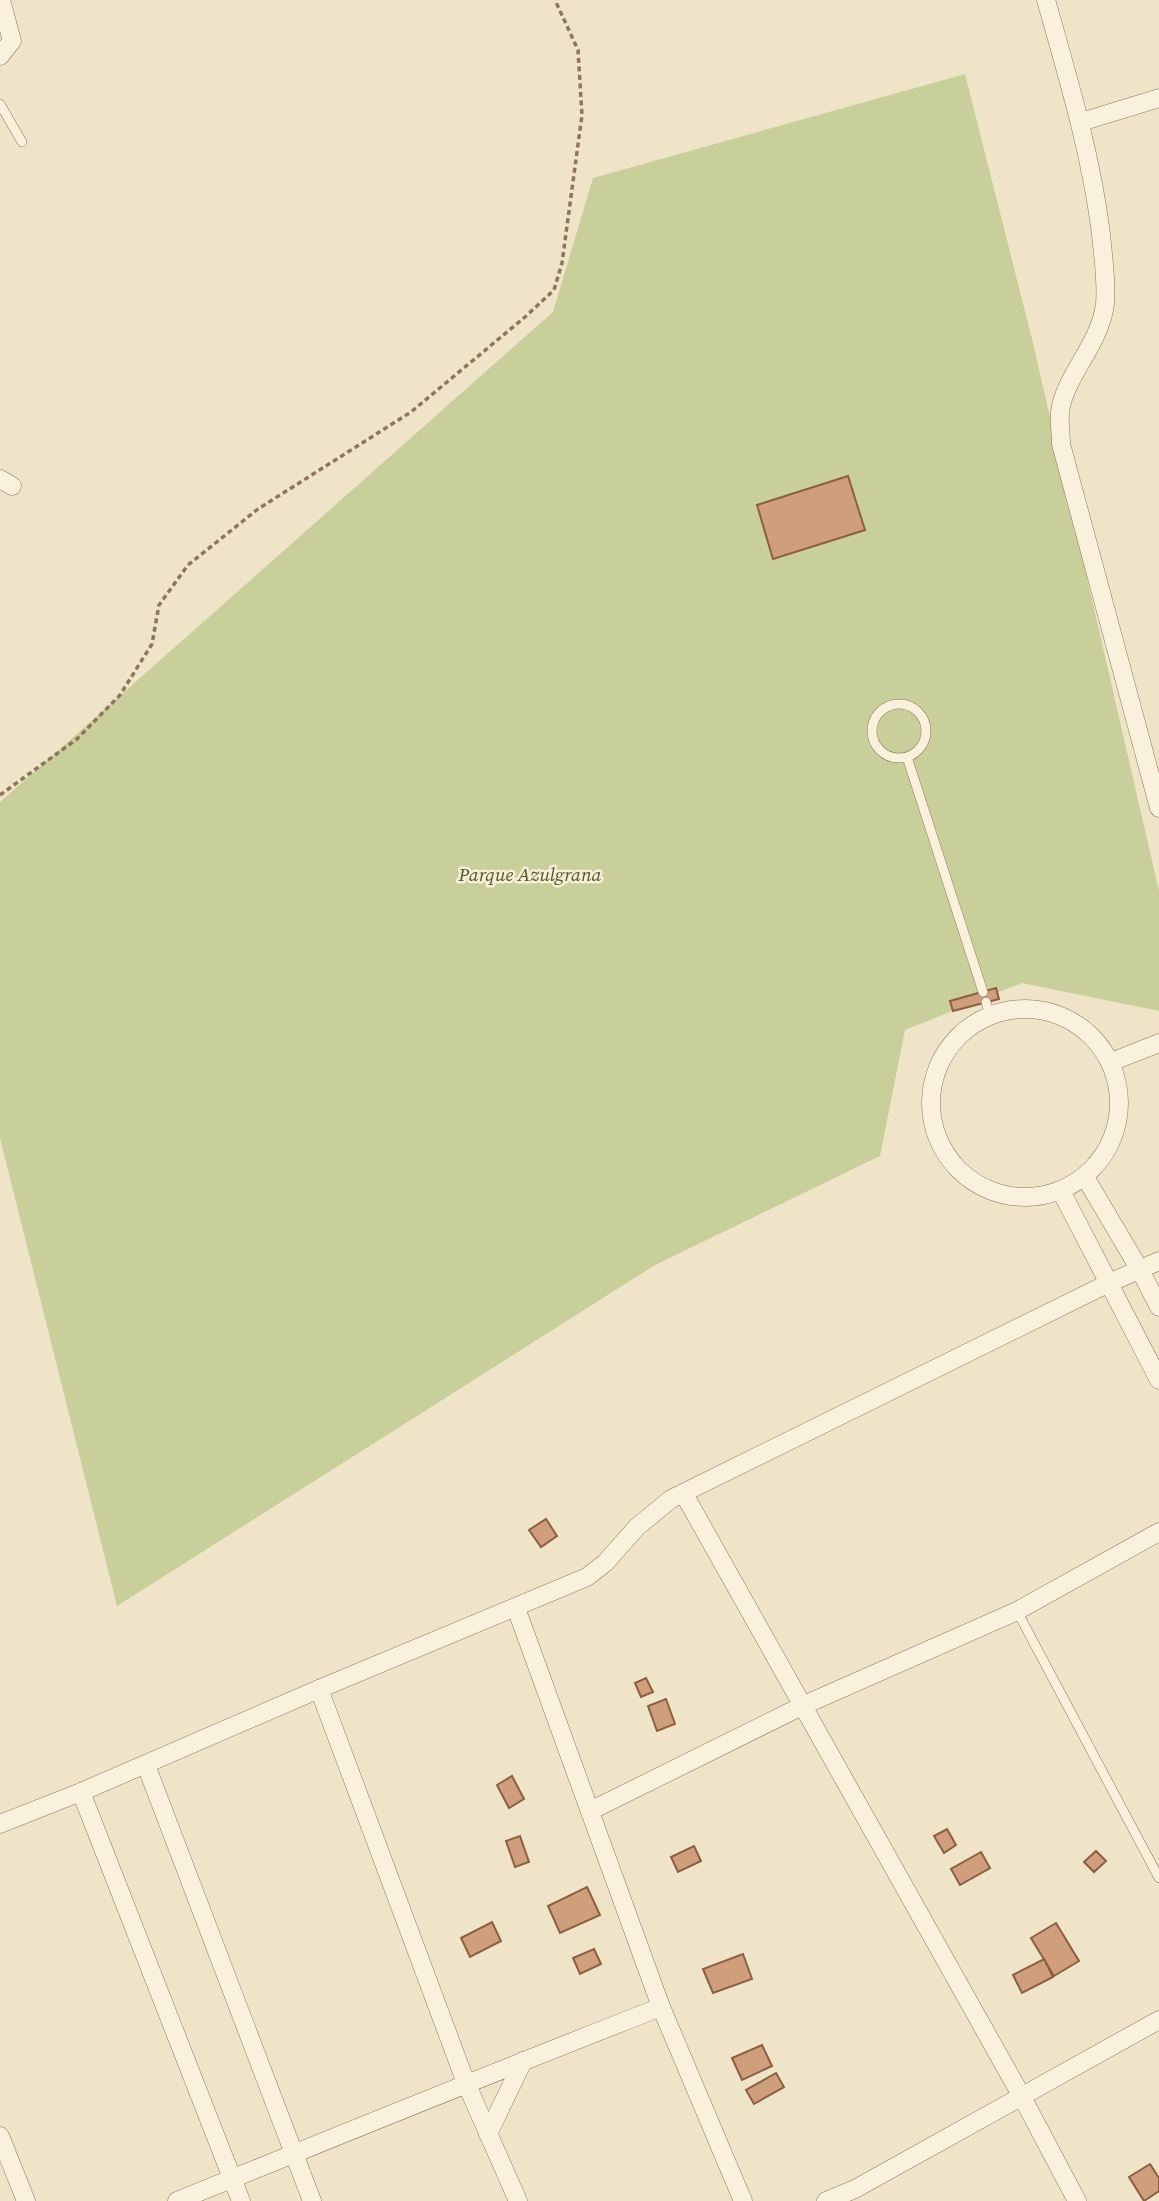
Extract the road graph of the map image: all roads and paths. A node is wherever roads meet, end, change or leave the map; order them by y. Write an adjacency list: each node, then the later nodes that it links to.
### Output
1 (2, 0): 4 (street)
2 (555, 0): 10 (path)
3 (1045, 0): 7 (street)
4 (0, 56)
5 (1159, 98): 7 (street)
6 (0, 104): 8 (lane)
7 (1081, 122): 11 (street)
8 (22, 142)
9 (907, 757): 9 (lane); 12 (lane)
10 (0, 795)
11 (1159, 808)
12 (983, 992)
13 (1159, 1043): 14 (street)
14 (1111, 1062): 15 (street); 16 (street)
15 (1085, 1177): 16 (street); 18 (street)
16 (1061, 1191): 19 (street)
17 (1159, 1261): 18 (street)
18 (1140, 1270): 19 (street); 20 (street)
19 (1107, 1284): 21 (street); 22 (street)
20 (1159, 1307)
21 (1159, 1380)
22 (684, 1493): 24 (street); 27 (street)
23 (1159, 1532): 25 (street)
24 (516, 1608): 26 (street); 30 (street)
25 (1017, 1611): 27 (street); 32 (lane)
26 (319, 1689): 28 (street); 36 (street)
27 (802, 1706): 30 (street); 37 (street)
28 (146, 1765): 29 (street); 40 (street)
29 (81, 1792): 31 (street); 41 (street)
30 (590, 1811): 33 (street)
31 (0, 1824)
32 (1159, 1878)
33 (661, 2007): 35 (street); 48 (street)
34 (1159, 2020): 37 (street)
35 (523, 2061): 36 (street); 38 (street)
36 (466, 2083): 38 (street); 40 (street)
37 (1021, 2095): 42 (street); 50 (street)
38 (488, 2134): 47 (street)
39 (0, 2136): 43 (street)
40 (295, 2155): 41 (street); 46 (street)
41 (232, 2179): 44 (street); 45 (street)
42 (858, 2195): 49 (street)
43 (26, 2201)
44 (177, 2201)
45 (241, 2201)
46 (312, 2201)
47 (518, 2201)
48 (743, 2201)
49 (826, 2201)
50 (1077, 2201)

